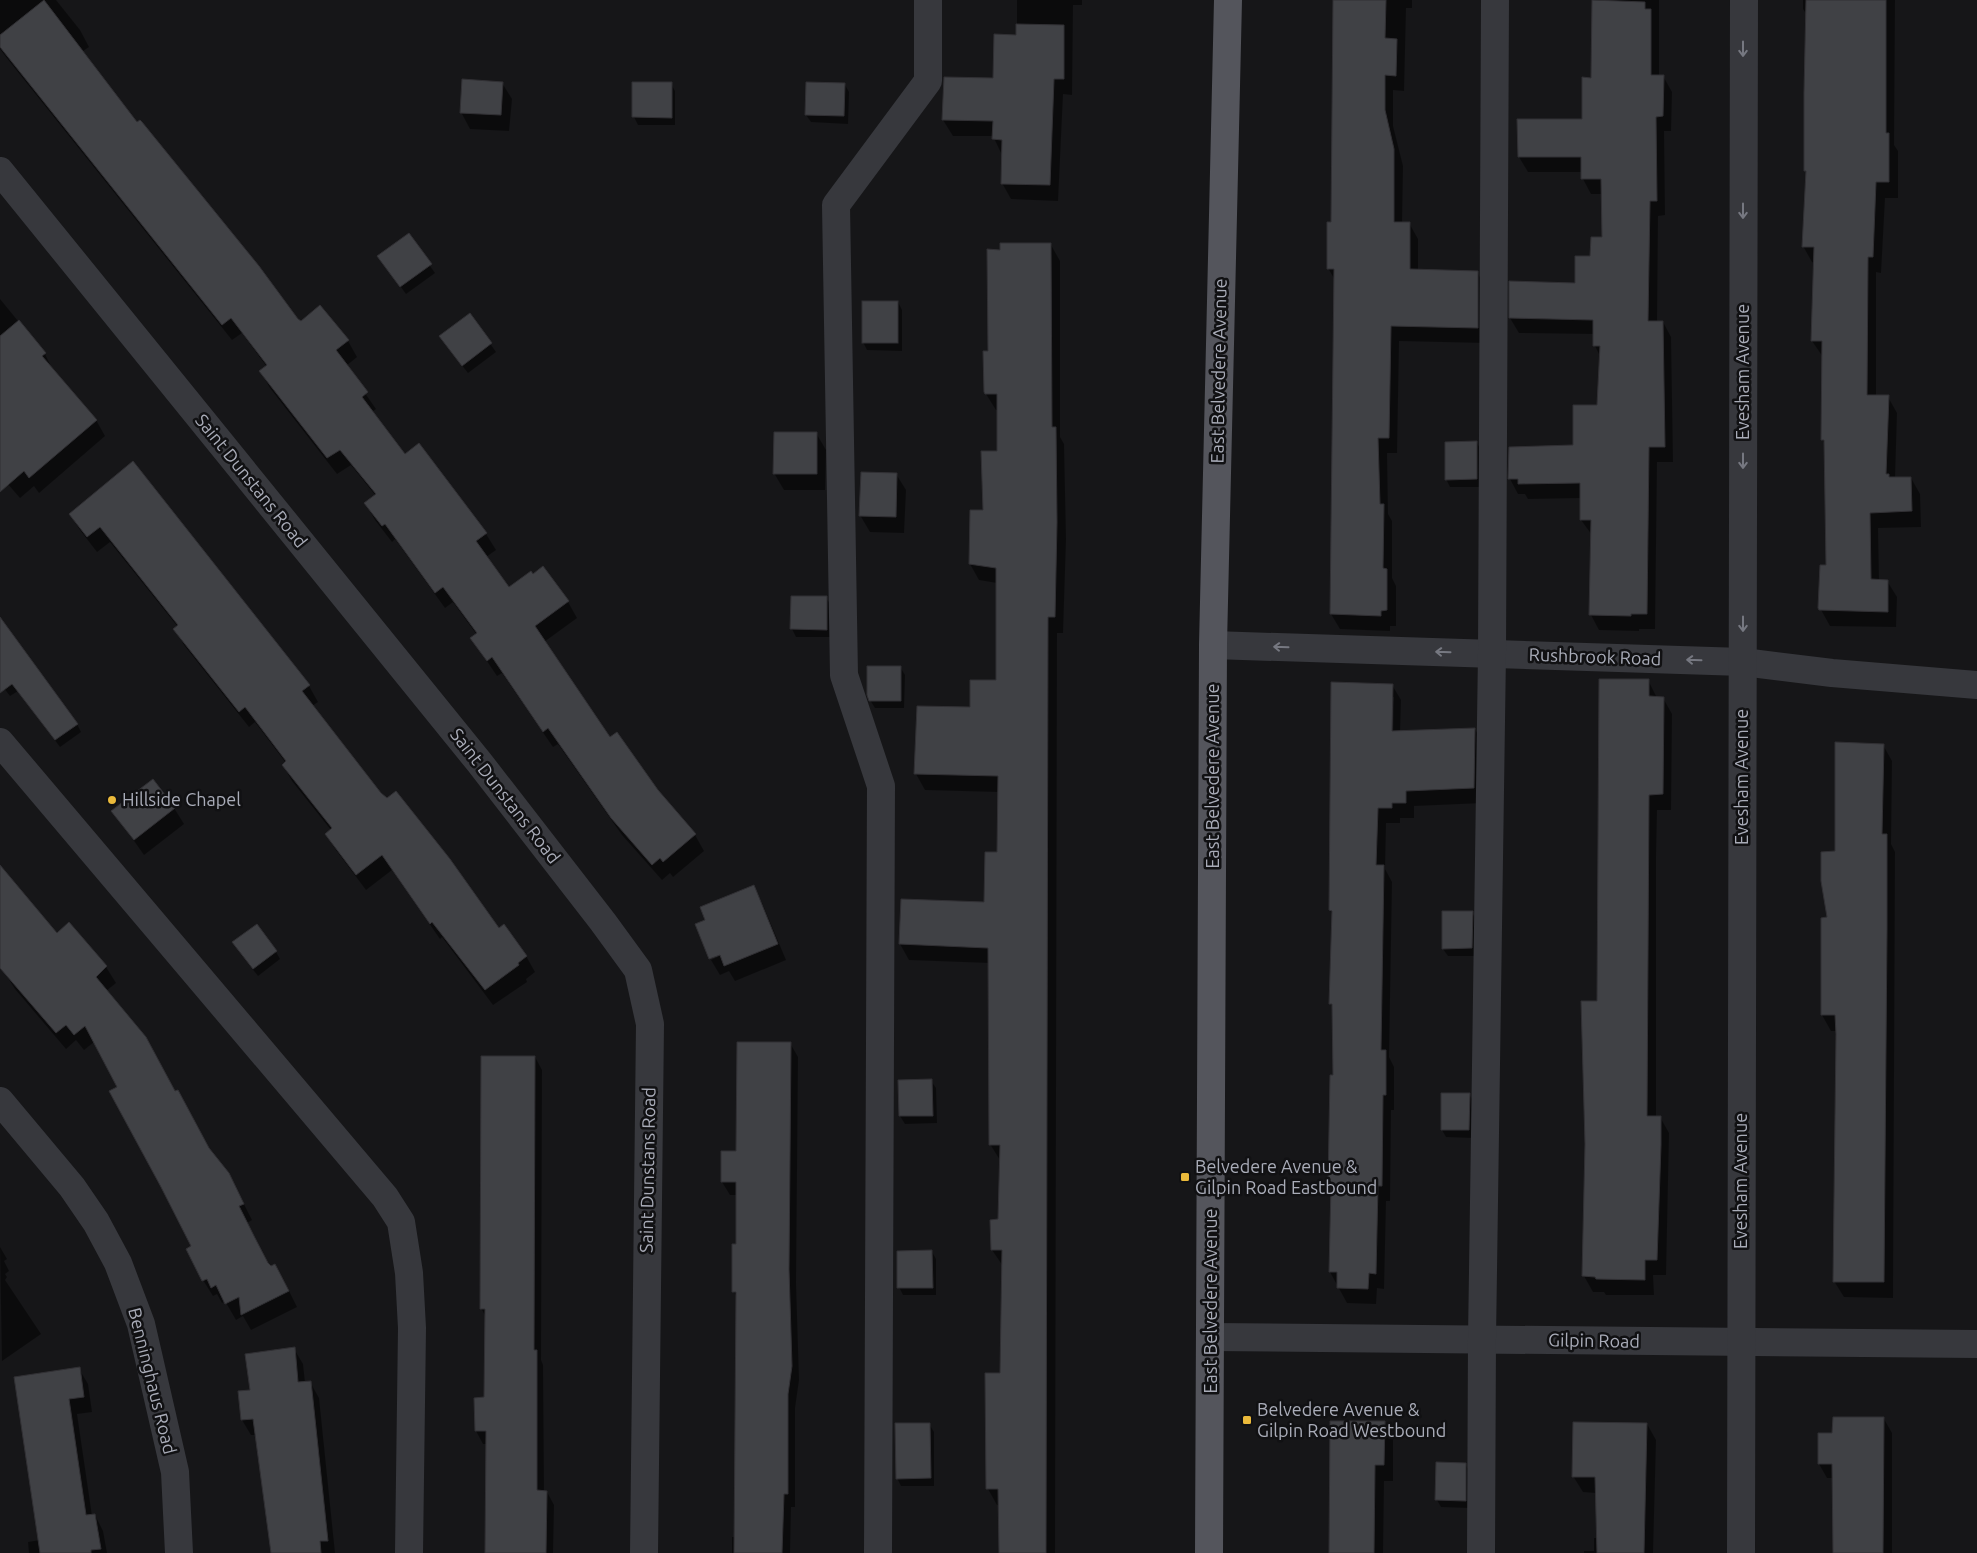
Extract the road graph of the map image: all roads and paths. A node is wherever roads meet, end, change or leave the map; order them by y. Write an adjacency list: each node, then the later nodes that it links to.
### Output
1 (928, 0): 19 (street)
2 (1228, 0): 6 (main road, East Belvedere Avenue)
3 (1495, 0): 7 (street)
4 (1744, 0): 8 (street, Evesham Avenue, one-way to 8)
5 (0, 171): 18 (street, Saint Dunstans Road)
6 (1213, 645): 7 (street, Rushbrook Road, one-way to 6); 12 (main road, East Belvedere Avenue)
7 (1492, 653): 8 (street, Rushbrook Road, one-way to 7); 13 (street)
8 (1743, 662): 9 (street, Rushbrook Road); 14 (street, Evesham Avenue)
9 (1977, 685)
10 (0, 742): 17 (street)
11 (0, 1101): 16 (street, Benninghaus Road)
12 (1211, 1337): 13 (street, Gilpin Road); 20 (main road, East Belvedere Avenue)
13 (1482, 1340): 14 (street, Gilpin Road); 21 (street)
14 (1740, 1342): 15 (street, Gilpin Road); 22 (street, Evesham Avenue)
15 (1977, 1344)
16 (179, 1553)
17 (409, 1553)
18 (644, 1553)
19 (878, 1553)
20 (1209, 1553)
21 (1481, 1553)
22 (1741, 1553)

